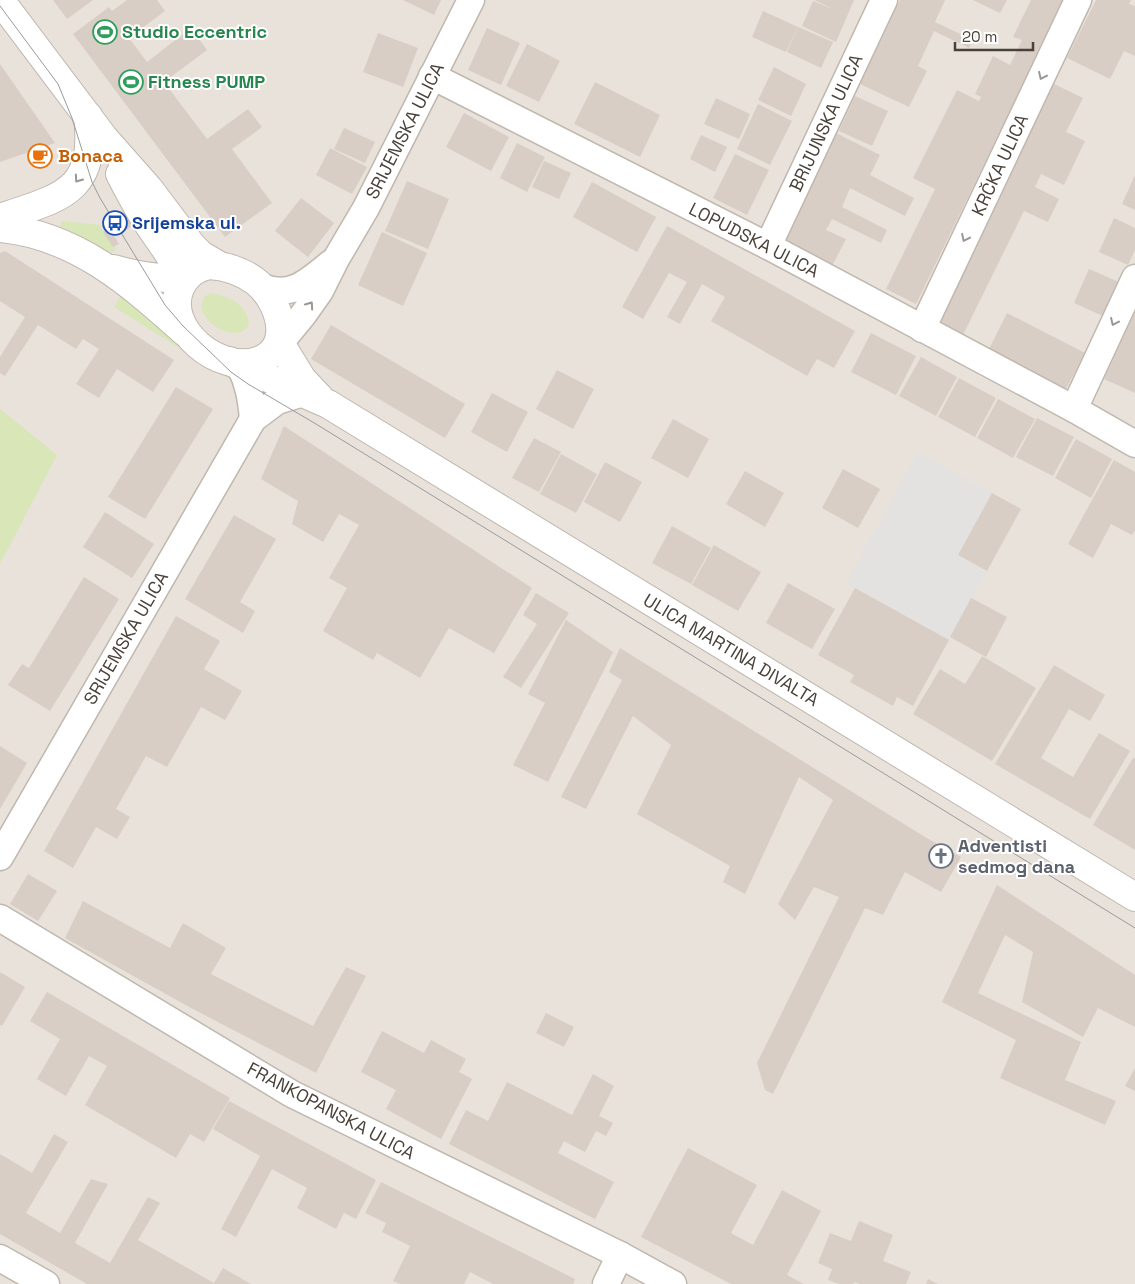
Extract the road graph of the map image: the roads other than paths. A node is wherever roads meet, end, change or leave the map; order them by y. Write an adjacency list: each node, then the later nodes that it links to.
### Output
1 (0, 0): 6 (street)
2 (471, 0): 5 (street, SRIJEMSKA ULICA)
3 (884, 0): 10 (street, BRIJUNSKA ULICA)
4 (1078, 0): 17 (street, KRČKA ULICA, one-way to 17)
5 (432, 76): 10 (street, LOPUDSKA ULICA); 11 (street, SRIJEMSKA ULICA)
6 (88, 116): 7 (street); 8 (street, one-way to 8)
7 (104, 138): 12 (street); 15 (street)
8 (0, 218)
9 (0, 228): 13 (street)
10 (768, 246): 17 (street, LOPUDSKA ULICA)
11 (336, 260): 16 (street, SRIJEMSKA ULICA); 19 (street, SRIJEMSKA ULICA, one-way to 11)
12 (218, 266): 15 (street); 16 (street)
13 (106, 267): 15 (street); 18 (street)
14 (1135, 278): 23 (street, one-way to 23)
15 (184, 279): 18 (street)
16 (262, 287): 19 (street)
17 (922, 329): 23 (street, LOPUDSKA ULICA)
18 (190, 337): 20 (street)
19 (280, 343): 20 (street); 22 (street, ULICA MARTINA DIVALTA)
20 (234, 363): 21 (street, ULICA MARTINA DIVALTA); 24 (street)
21 (303, 393): 22 (street, ULICA MARTINA DIVALTA); 24 (street, SRIJEMSKA ULICA)
22 (328, 404): 27 (street, ULICA MARTINA DIVALTA)
23 (1074, 409): 25 (street, LOPUDSKA ULICA)
24 (253, 419): 26 (street, SRIJEMSKA ULICA)
25 (1135, 444)
26 (0, 857)
27 (1135, 896)
28 (0, 918): 29 (street, FRANKOPANSKA ULICA)
29 (620, 1255): 32 (street); 33 (street, FRANKOPANSKA ULICA)
30 (0, 1258): 31 (street)
31 (46, 1284)
32 (606, 1284)
33 (674, 1284)

